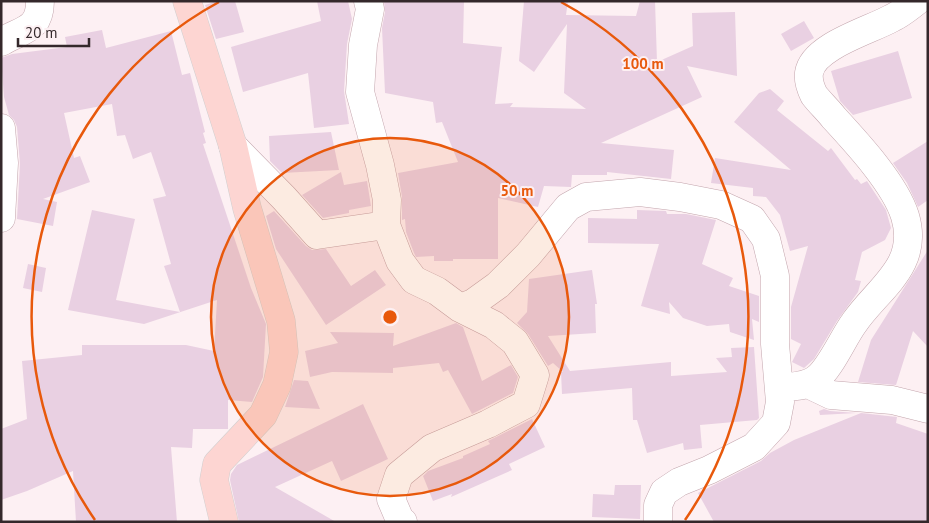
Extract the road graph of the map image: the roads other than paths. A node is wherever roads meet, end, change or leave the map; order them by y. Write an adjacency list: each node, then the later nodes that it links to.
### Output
1 (40, 1): 5 (street)
2 (187, 1): 7 (main road)
3 (368, 1): 9 (street)
4 (917, 1): 11 (street)
5 (1, 42)
6 (1, 128): 8 (street)
7 (233, 146): 9 (street); 14 (main road)
8 (1, 218)
9 (386, 225): 10 (street)
10 (460, 308): 12 (street); 15 (street)
11 (808, 384): 12 (street); 13 (street)
12 (779, 388): 16 (street)
13 (928, 409)
14 (224, 522)
15 (403, 522)
16 (658, 522)

